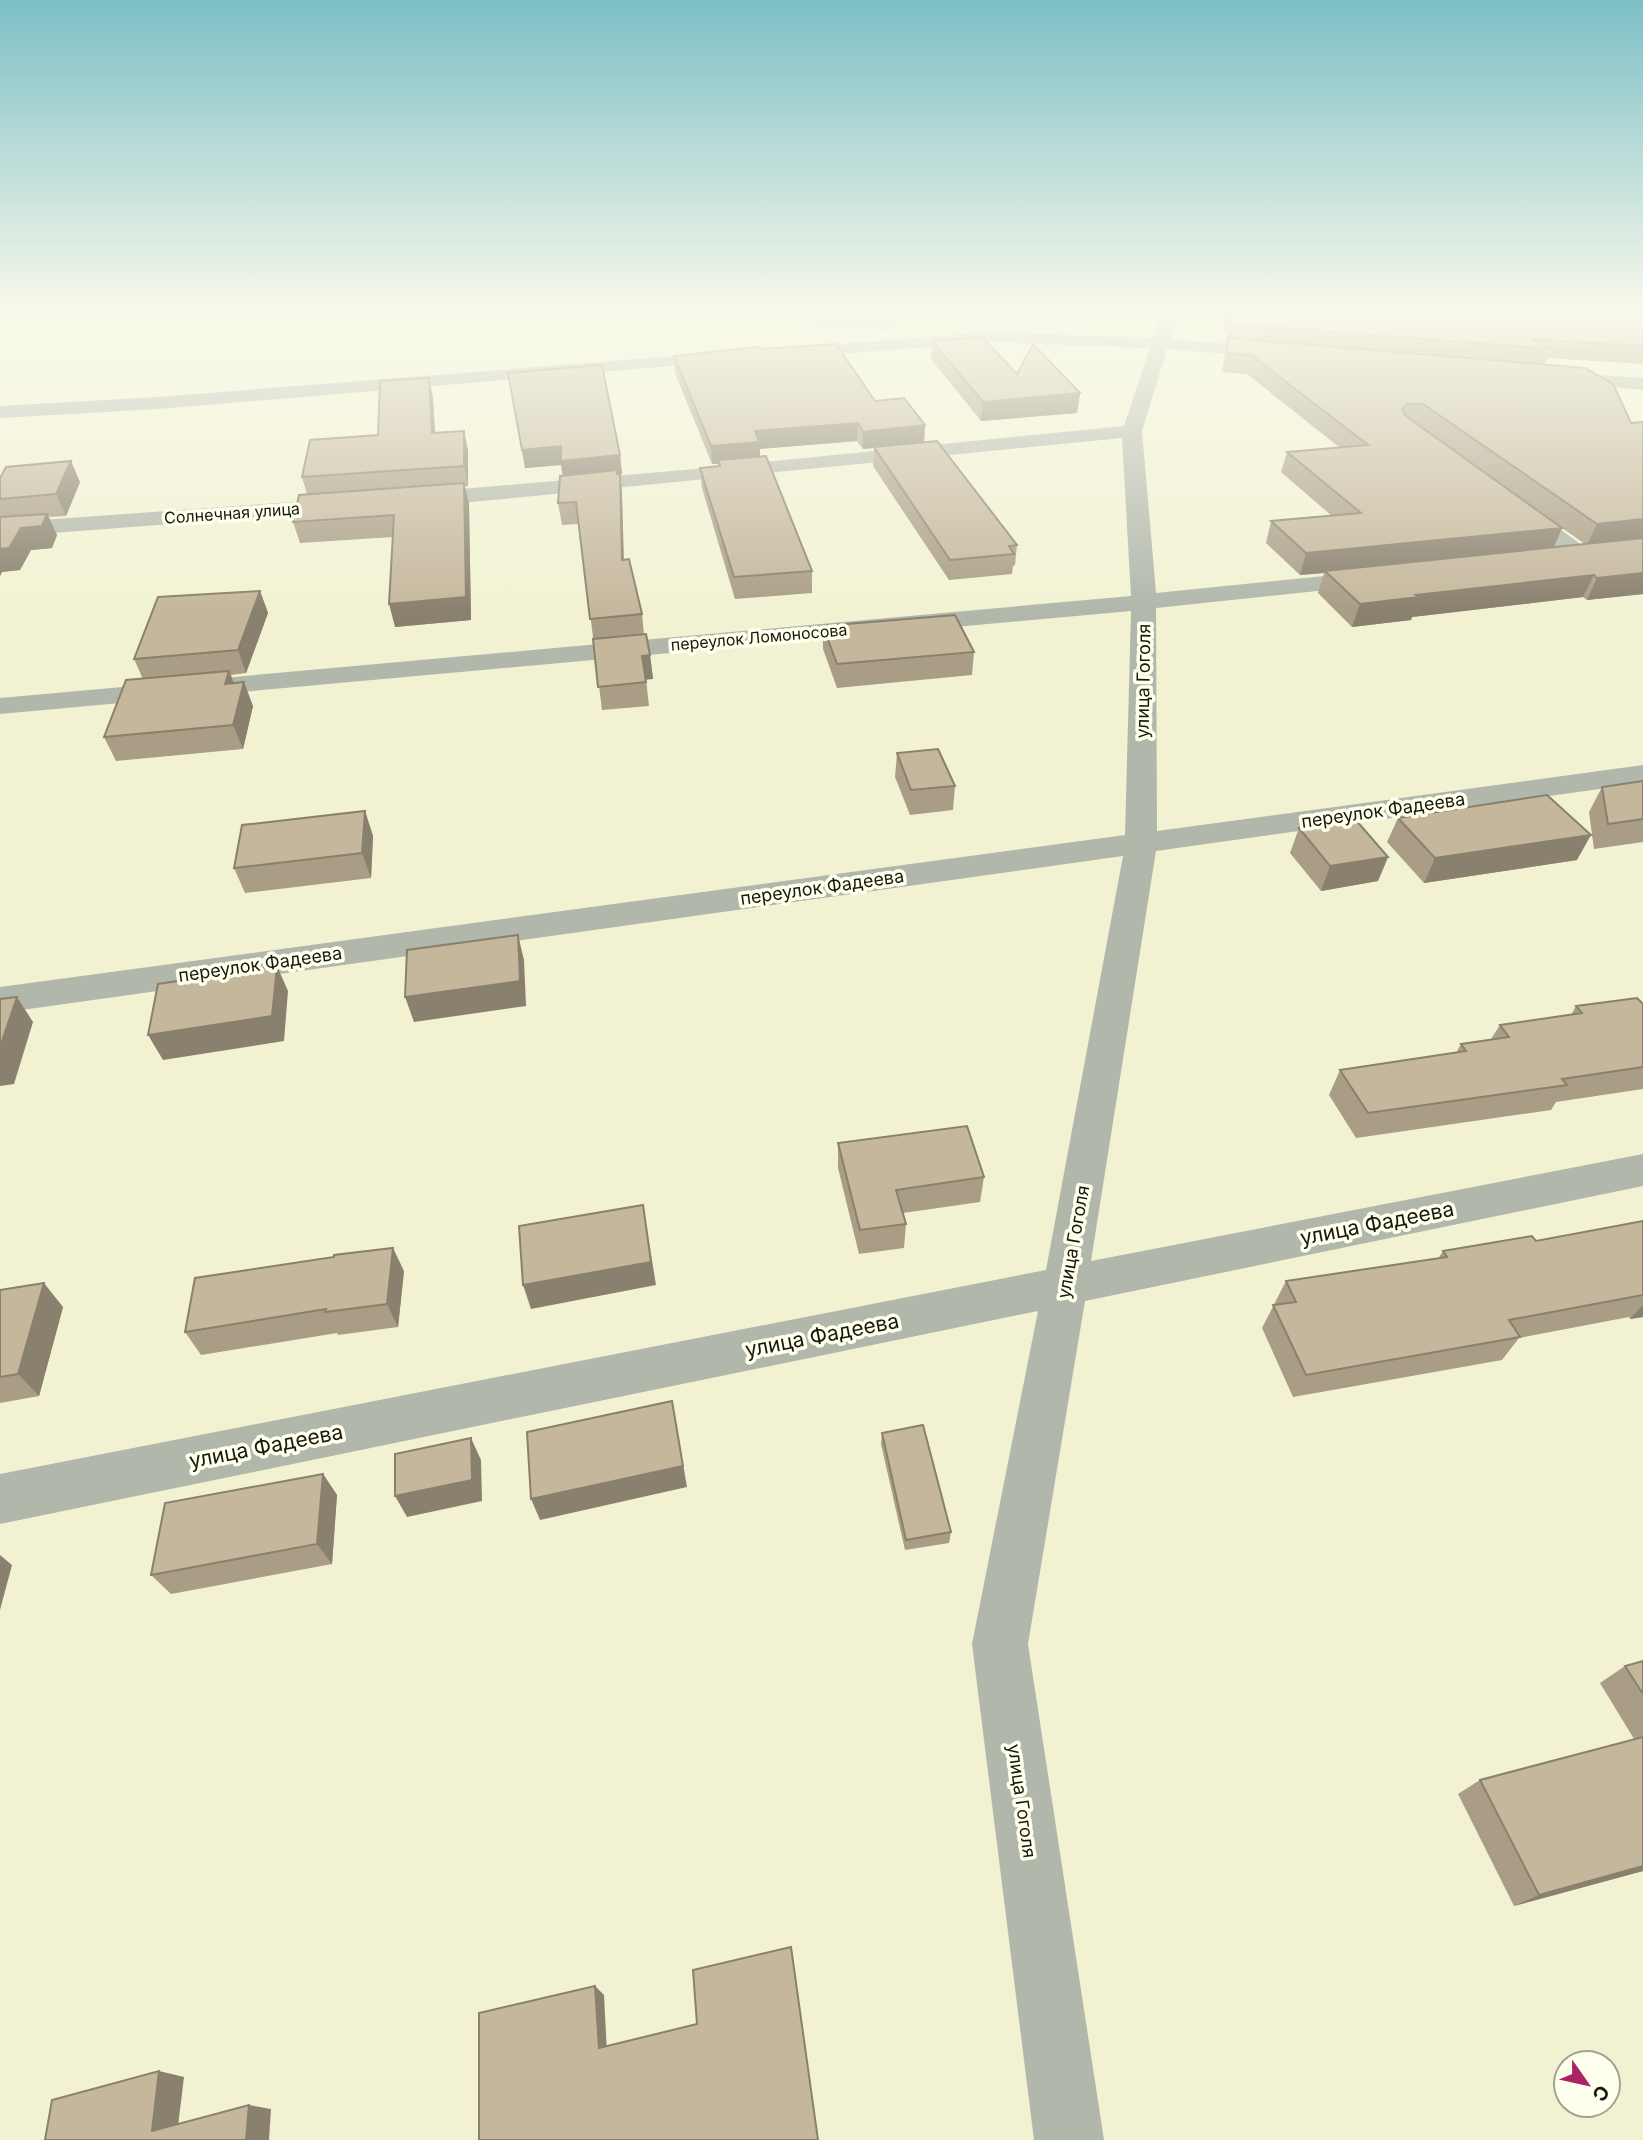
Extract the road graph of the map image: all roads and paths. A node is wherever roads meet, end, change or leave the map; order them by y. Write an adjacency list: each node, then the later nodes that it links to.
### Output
1 (1138, 412): 2 (street, улица Гоголя)
2 (1132, 431): 4 (street, Солнечная улица); 7 (street, улица Гоголя)
3 (1495, 493): 5 (street)
4 (0, 530)
5 (1541, 560)
6 (1404, 575): 7 (street, переулок Ломоносова)
7 (1144, 602): 8 (street, переулок Ломоносова); 10 (street, улица Гоголя)
8 (0, 706)
9 (1643, 774): 10 (street, переулок Фадеева)
10 (1140, 844): 11 (street, переулок Фадеева); 13 (street, улица Гоголя)
11 (0, 1000)
12 (1643, 1170): 13 (street, улица Фадеева)
13 (1065, 1286): 14 (street, улица Фадеева); 15 (street, улица Гоголя)
14 (0, 1499)
15 (1069, 2140)

